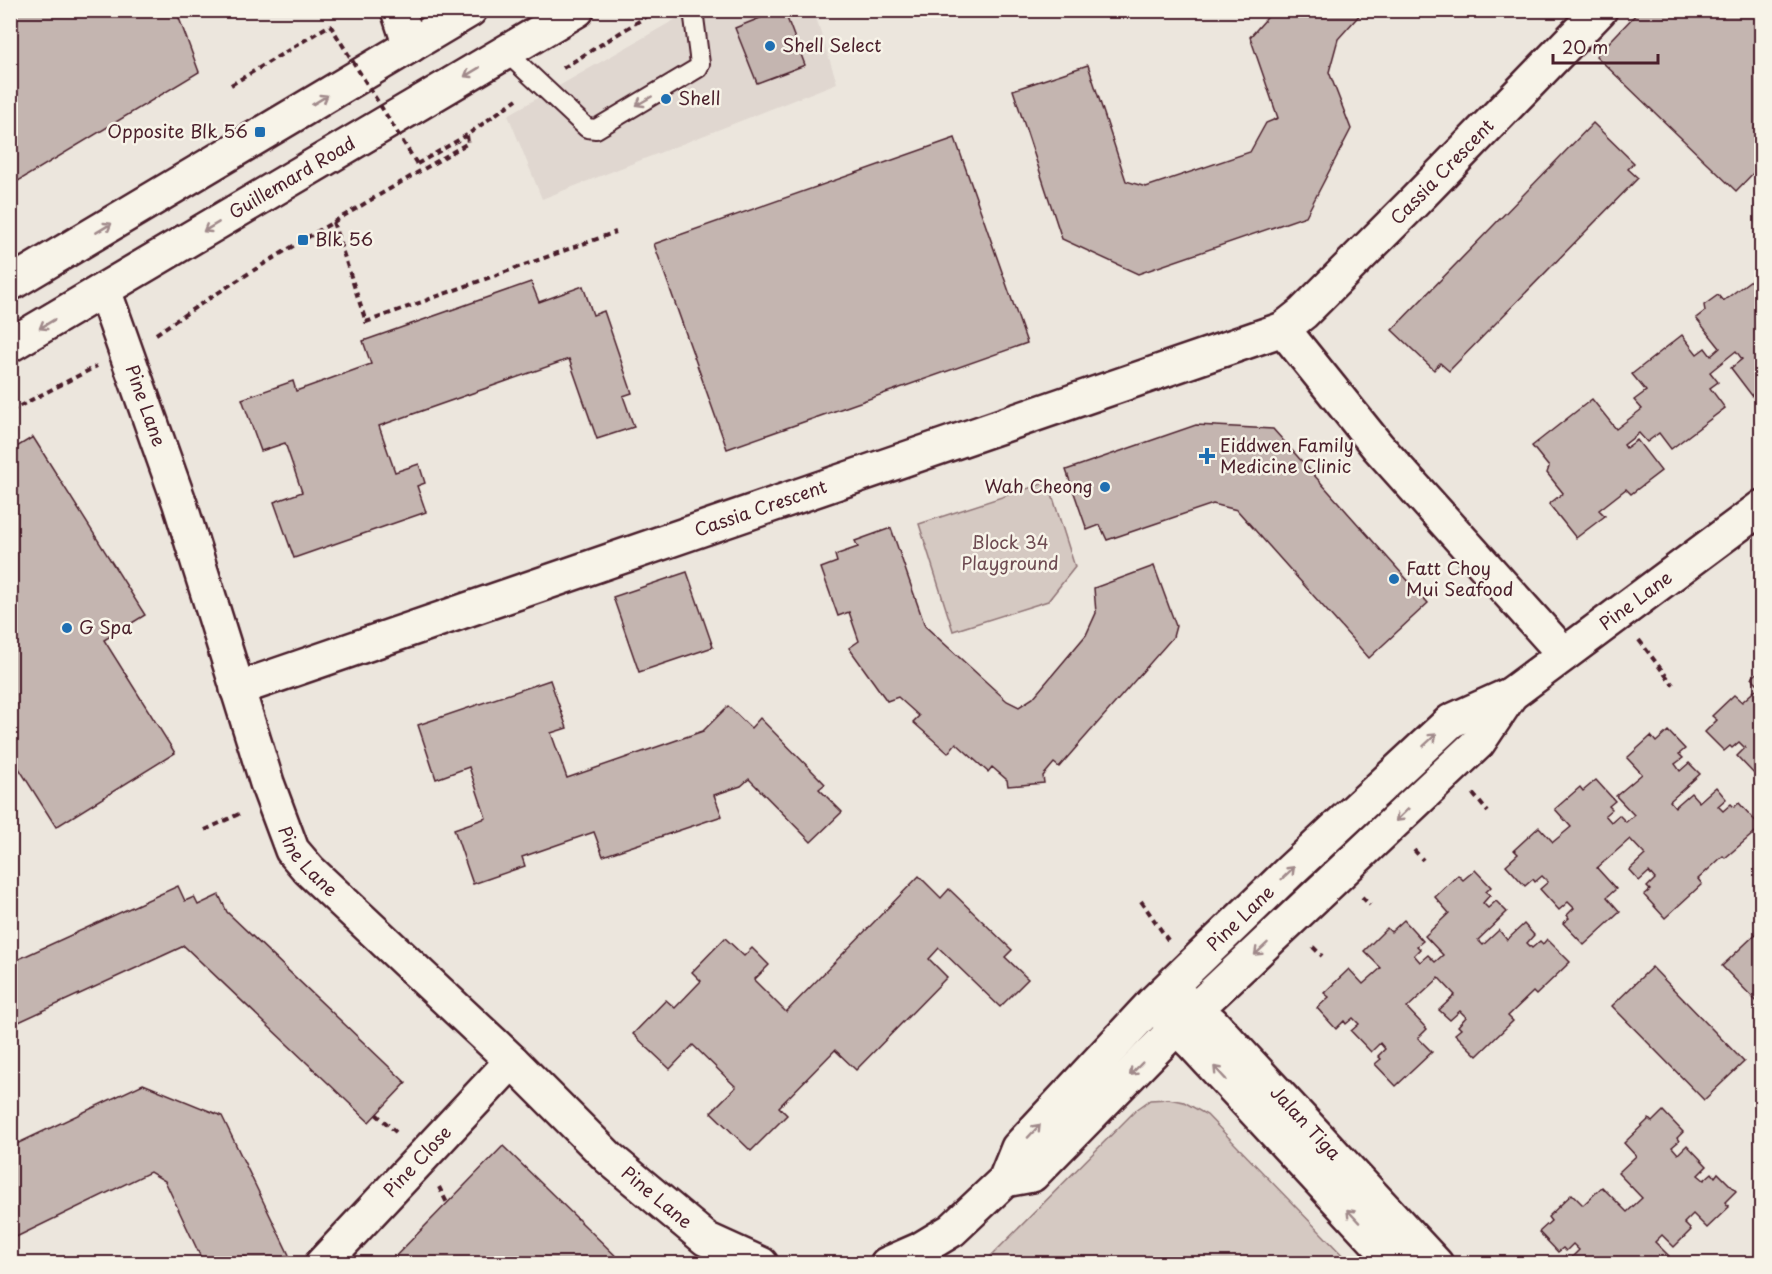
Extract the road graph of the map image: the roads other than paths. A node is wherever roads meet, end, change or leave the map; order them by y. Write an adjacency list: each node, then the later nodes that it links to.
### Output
1 (398, 10): 6 (street)
2 (470, 10): 6 (street)
3 (577, 10): 7 (street, Guillemard Road)
4 (693, 10): 7 (lane, one-way to 7)
5 (1600, 10): 10 (street, Cassia Crescent)
6 (410, 46): 8 (street, one-way to 6)
7 (506, 52): 9 (street, Guillemard Road, one-way to 9)
8 (10, 284)
9 (104, 290): 11 (street, Guillemard Road, one-way to 11); 14 (street, Pine Lane)
10 (1283, 329): 13 (street); 14 (street, Cassia Crescent)
11 (10, 345)
12 (1761, 507): 13 (street, Pine Lane)
13 (1564, 654): 15 (street, Pine Lane)
14 (237, 688): 18 (street, Pine Lane)
15 (1511, 694): 16 (street, Pine Lane, one-way to 15); 17 (street, Pine Lane, one-way to 17)
16 (1161, 996): 17 (street, Jalan Tiga); 19 (street, Pine Lane, one-way to 16)
17 (1186, 1019): 19 (street, Pine Lane, one-way to 19); 20 (street, Jalan Tiga)
18 (512, 1061): 21 (street, Pine Close); 22 (street, Pine Lane)
19 (1005, 1180): 23 (street, Pine Lane)
20 (1401, 1254): 24 (street, Jalan Tiga)
21 (322, 1263)
22 (761, 1263)
23 (887, 1263)
24 (1436, 1263)

